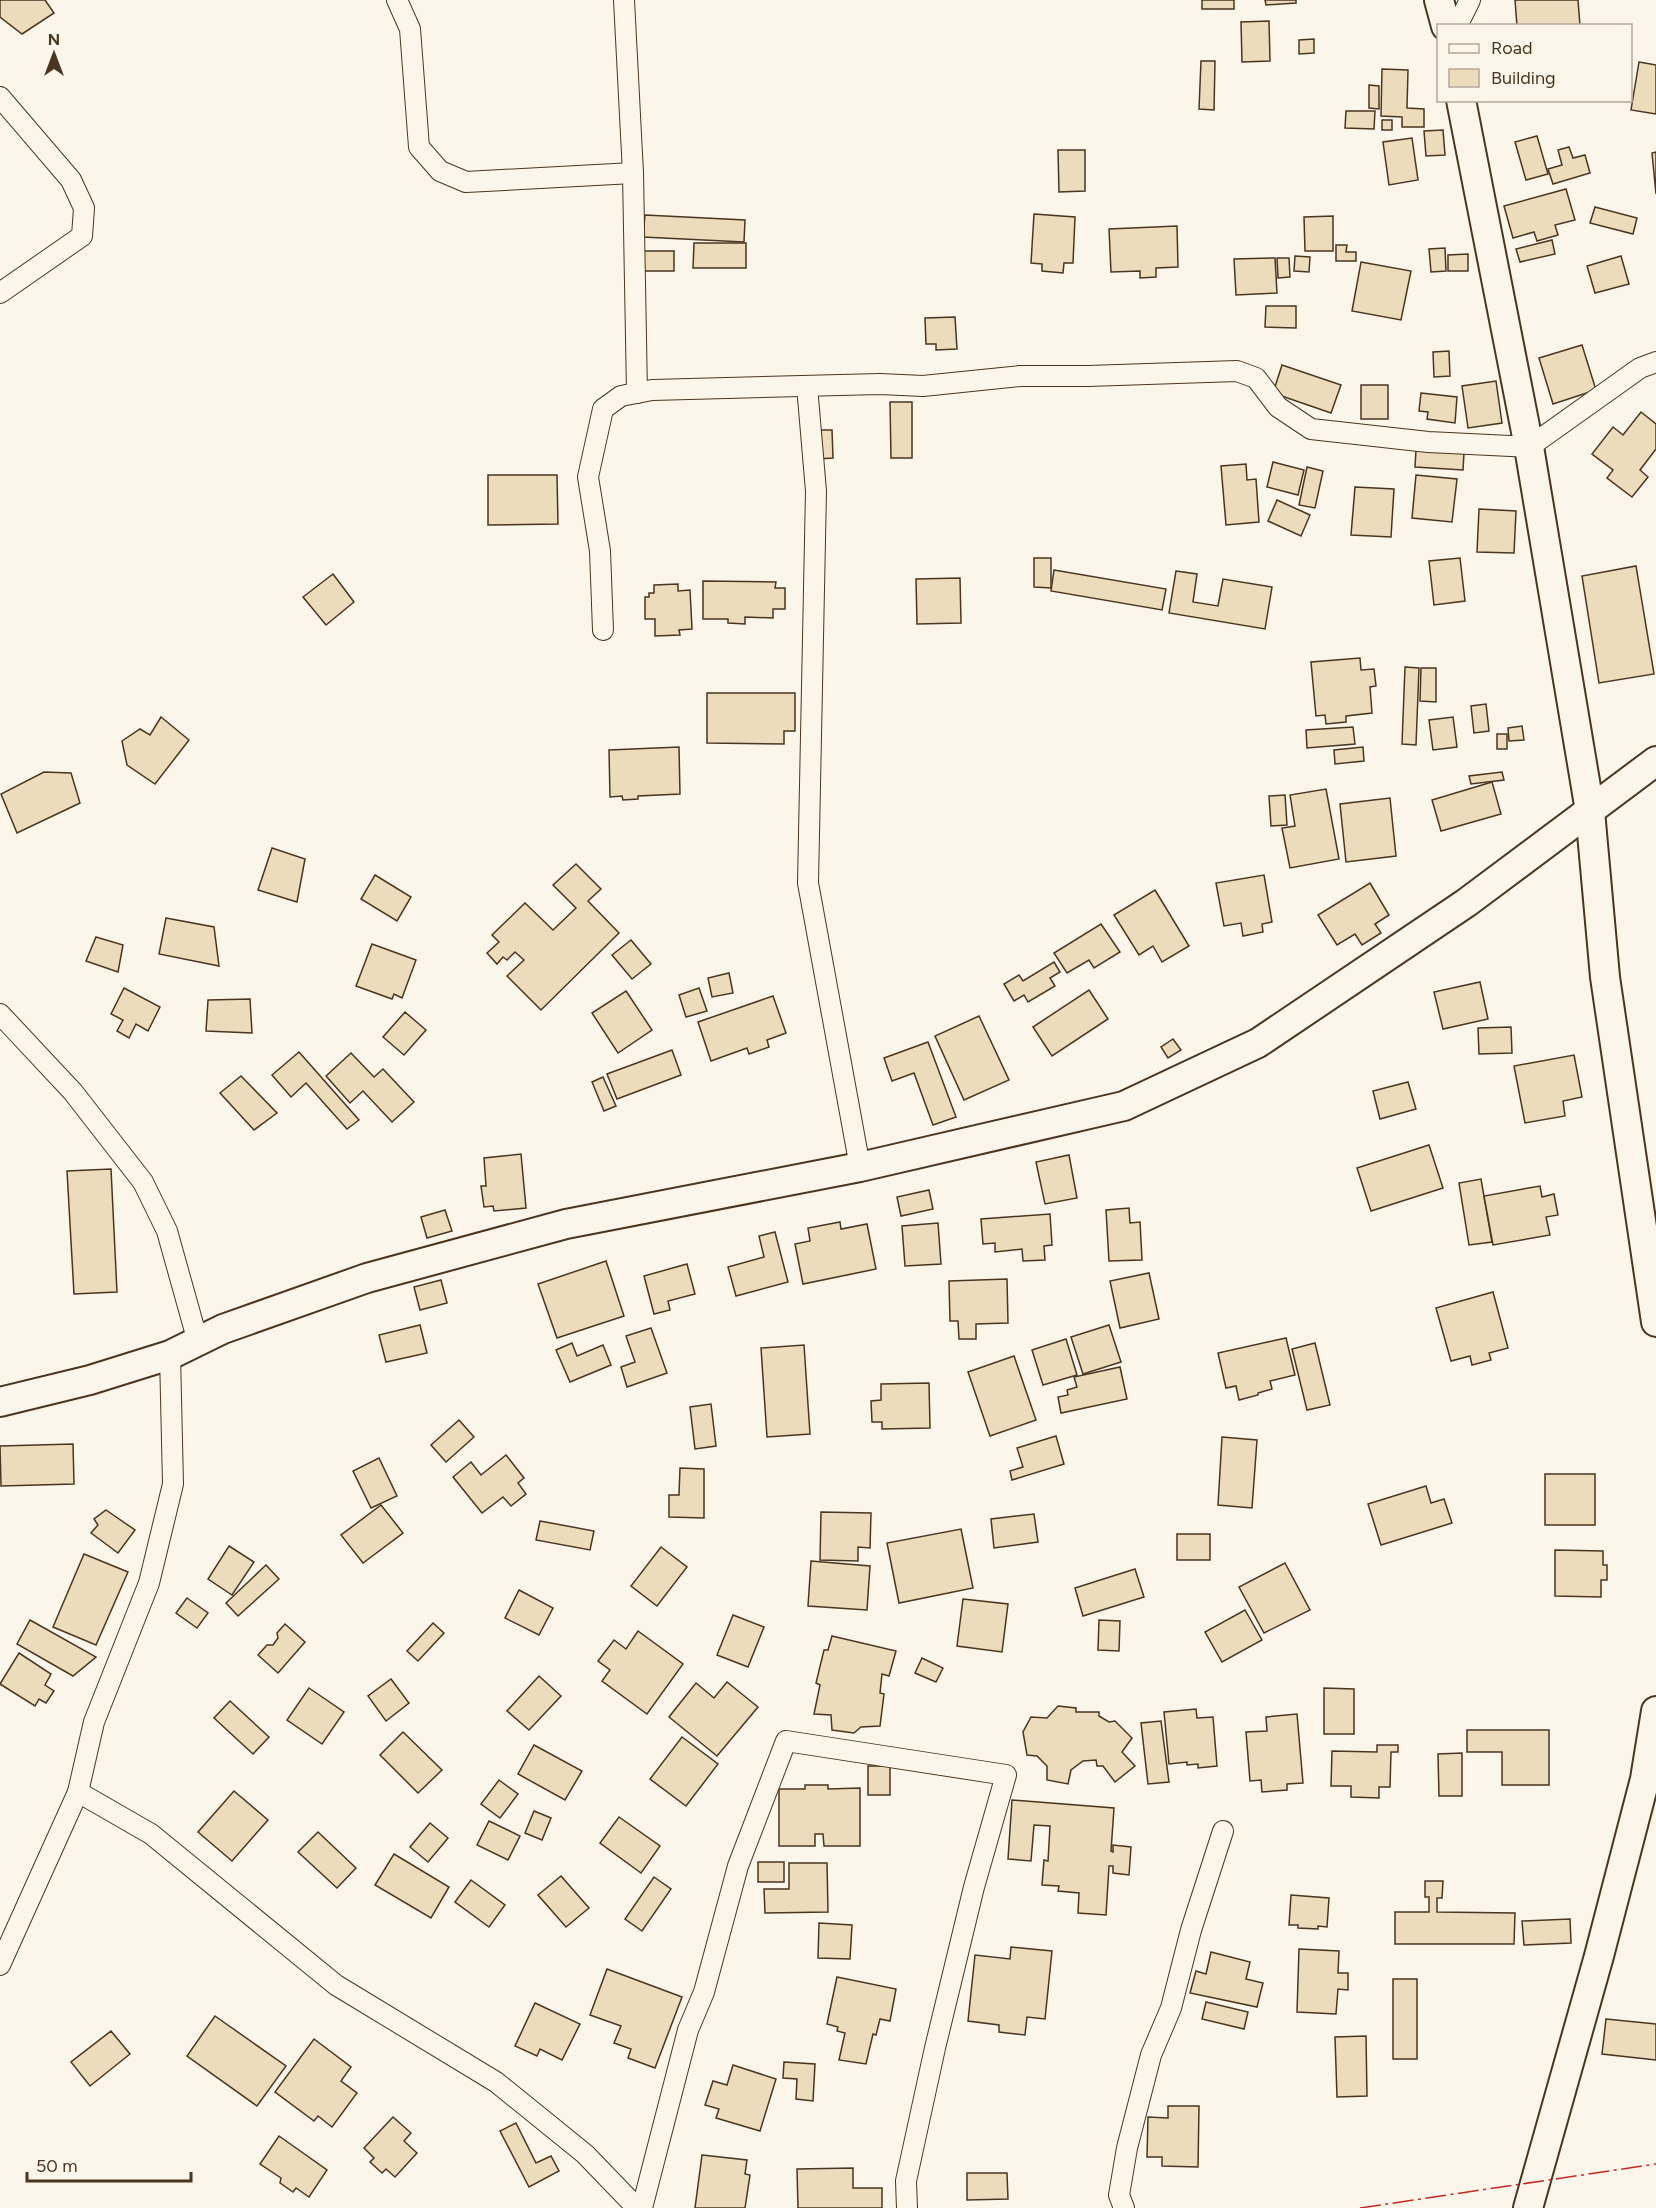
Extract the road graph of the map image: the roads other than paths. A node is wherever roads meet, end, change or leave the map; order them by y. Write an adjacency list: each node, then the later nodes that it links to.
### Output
1 (397, 0): 9 (street)
2 (624, 0): 9 (street)
3 (1439, 0): 5 (street)
4 (1470, 0): 6 (street)
5 (1445, 24)
6 (1458, 24)
7 (0, 97): 10 (street)
8 (1461, 102): 14 (street)
9 (633, 173): 13 (street)
10 (0, 293)
11 (1656, 362): 14 (street)
12 (807, 386): 13 (street); 14 (street); 19 (street)
13 (637, 393): 15 (street)
14 (1529, 447): 17 (street)
15 (603, 630)
16 (1656, 761): 17 (street)
17 (1590, 811): 19 (street); 20 (street)
18 (0, 1014): 21 (street)
19 (860, 1167): 21 (street)
20 (1656, 1322)
21 (198, 1342): 22 (street)
22 (170, 1355): 23 (street); 25 (street)
23 (0, 1402)
24 (1656, 1712): 32 (street)
25 (78, 1792): 27 (street); 28 (street)
26 (1223, 1831): 31 (street)
27 (0, 1965)
28 (637, 2208)
29 (642, 2208): 30 (street)
30 (907, 2208)
31 (1124, 2208)
32 (1528, 2208)

